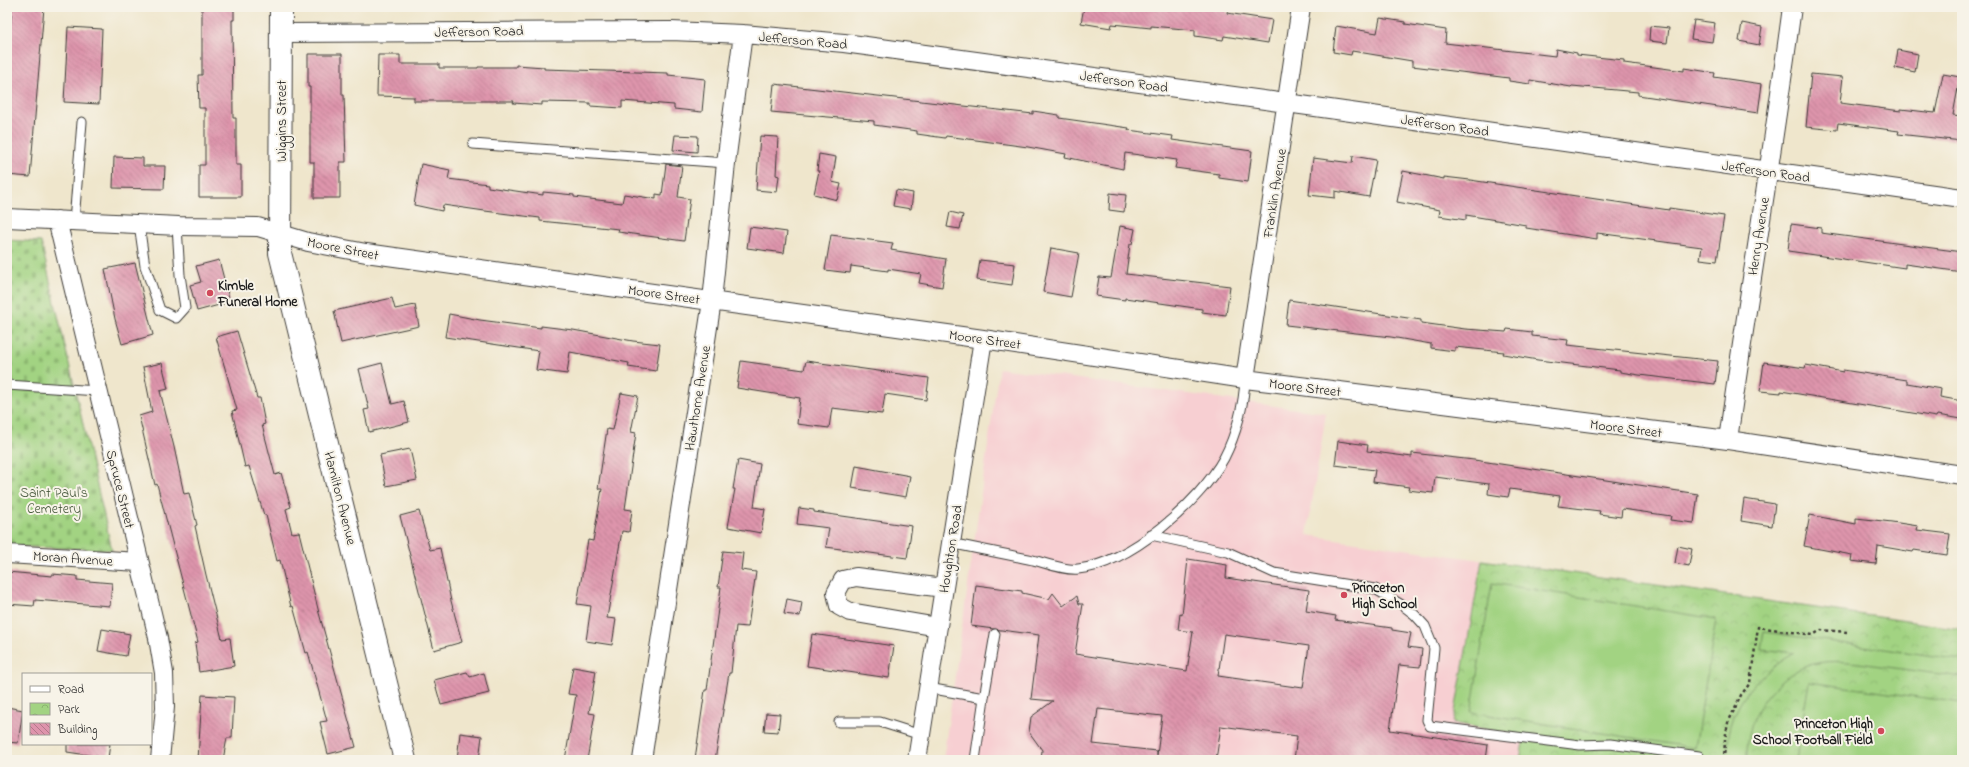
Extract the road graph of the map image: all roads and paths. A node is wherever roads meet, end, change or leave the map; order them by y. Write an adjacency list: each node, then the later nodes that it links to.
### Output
1 (281, 7): 4 (street, Wiggins Street)
2 (1301, 7): 6 (street, Franklin Avenue)
3 (1792, 7): 10 (street, Henry Avenue)
4 (281, 33): 5 (street, Jefferson Road); 17 (street, Wiggins Street)
5 (743, 34): 6 (street, Jefferson Road); 9 (street, Hawthorne Avenue)
6 (1287, 103): 10 (street, Jefferson Road); 20 (street, Franklin Avenue)
7 (82, 122): 14 (lane)
8 (473, 144): 9 (lane)
9 (726, 163): 18 (street, Hawthorne Avenue)
10 (1769, 171): 11 (street, Jefferson Road); 23 (street, Henry Avenue)
11 (1962, 198)
12 (7, 218): 13 (street, Moore Street)
13 (57, 220): 14 (street, Moore Street); 22 (street, Spruce Street)
14 (74, 221): 15 (street, Moore Street)
15 (139, 224): 16 (street, Moore Street); 16 (lane)
16 (177, 226): 17 (street, Moore Street)
17 (280, 235): 18 (street, Moore Street); 39 (street, Hamilton Avenue)
18 (712, 301): 19 (street, Moore Street); 40 (street, Hawthorne Avenue)
19 (983, 339): 20 (street, Moore Street); 26 (street, Houghton Road)
20 (1245, 380): 23 (street, Moore Street); 25 (lane)
21 (7, 385): 22 (lane)
22 (98, 391): 28 (street, Spruce Street)
23 (1728, 440): 24 (street, Moore Street)
24 (1962, 475)
25 (1151, 535): 26 (lane); 37 (lane)
26 (950, 543): 29 (street, Houghton Road)
27 (7, 554): 28 (street, Moran Avenue)
28 (139, 562): 38 (street, Spruce Street)
29 (944, 588): 30 (street, Houghton Road); 30 (street)
30 (938, 627): 33 (street, Houghton Road)
31 (1847, 632): 43 (path)
32 (995, 634): 34 (lane)
33 (928, 688): 34 (lane); 36 (street, Houghton Road)
34 (984, 698): 42 (lane)
35 (839, 722): 36 (lane)
36 (921, 735): 41 (street, Houghton Road)
37 (1699, 756)
38 (160, 760)
39 (405, 760)
40 (642, 760)
41 (917, 760)
42 (975, 760)
43 (1724, 760)

